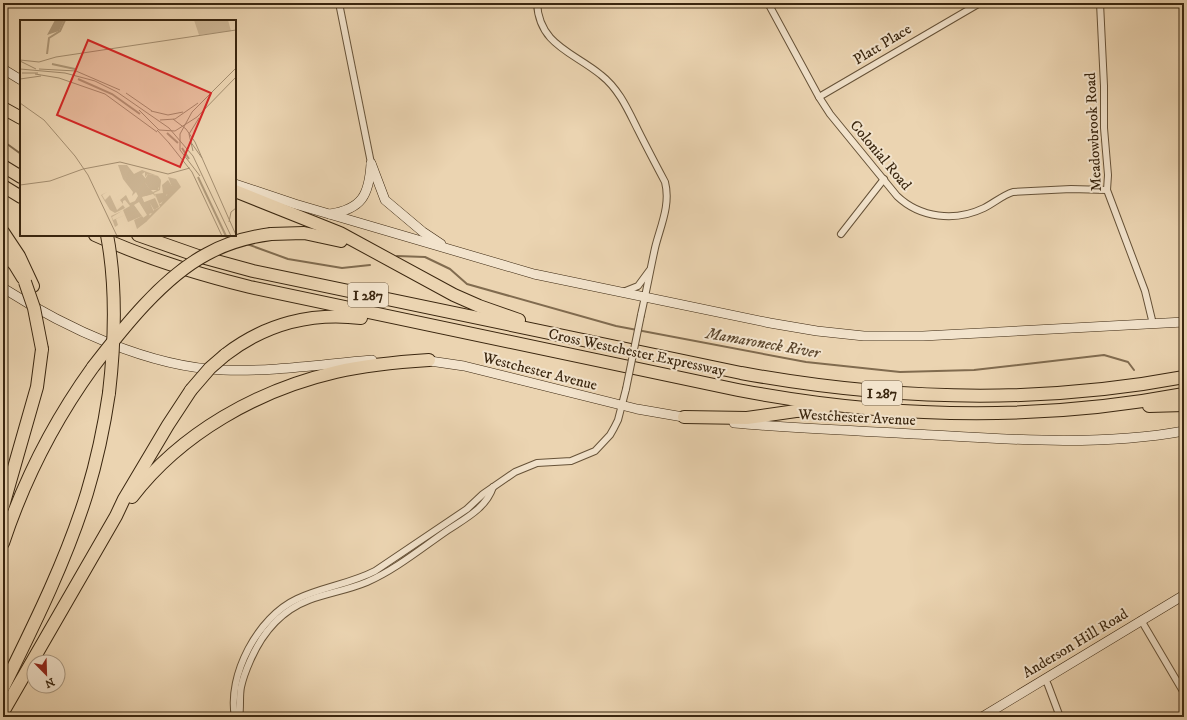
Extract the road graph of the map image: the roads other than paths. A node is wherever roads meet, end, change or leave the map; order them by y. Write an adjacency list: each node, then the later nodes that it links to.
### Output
1 (339, 3): 11 (street)
2 (537, 3): 28 (street)
3 (768, 3): 8 (street, Colonial Road)
4 (980, 3): 8 (street, Platt Place)
5 (1100, 3): 17 (street, Meadowbrook Road)
6 (3, 69): 7 (main road)
7 (20, 79)
8 (819, 97): 14 (street, Colonial Road)
9 (3, 108): 10 (highway)
10 (20, 117)
11 (371, 163): 20 (main road); 26 (main road)
12 (3, 166): 13 (highway)
13 (20, 176)
14 (884, 179): 17 (street, Colonial Road); 22 (street)
15 (236, 184): 20 (main road)
16 (3, 186): 19 (highway)
17 (1107, 190): 35 (street, Meadowbrook Road)
18 (236, 191): 29 (highway)
19 (20, 196)
20 (329, 214): 26 (main road)
21 (3, 232): 30 (highway)
22 (840, 234)
23 (97, 236): 36 (highway, Cross Westchester Expressway / I 287)
24 (107, 236): 55 (highway, bridge)
25 (141, 236): 37 (highway, Cross Westchester Expressway / I 287)
26 (453, 250): 32 (main road)
27 (3, 252): 30 (highway)
28 (651, 268): 32 (street); 33 (street)
29 (410, 272): 37 (highway); 50 (highway, bridge)
30 (29, 284): 48 (highway, bridge)
31 (3, 288): 38 (main road, Westchester Avenue)
32 (622, 292): 33 (main road)
33 (645, 297): 35 (main road); 42 (street, bridge)
34 (1184, 322): 35 (main road)
35 (1153, 324)
36 (432, 326): 44 (highway, Cross Westchester Expressway / I 287); 49 (highway, bridge)
37 (583, 340): 39 (highway, Cross Westchester Expressway / I 287)
38 (429, 360): 42 (main road, Westchester Avenue); 49 (highway)
39 (1184, 377)
40 (1184, 394): 43 (highway, Cross Westchester Expressway / I 287)
41 (1184, 405): 43 (highway)
42 (621, 406): 45 (main road, Westchester Avenue); 47 (street)
43 (1086, 408): 44 (highway, Cross Westchester Expressway / I 287)
44 (875, 409): 45 (highway)
45 (684, 417): 46 (main road, Westchester Avenue)
46 (1184, 431)
47 (493, 487): 58 (street); 59 (street)
48 (3, 506)
49 (116, 516): 57 (highway)
50 (3, 543)
51 (1184, 595): 52 (main road, Anderson Hill Road)
52 (1141, 620): 53 (main road, Anderson Hill Road); 54 (street)
53 (1045, 679): 60 (main road, Anderson Hill Road); 61 (street)
54 (1181, 681): 56 (street)
55 (3, 688)
56 (1184, 693)
57 (3, 712)
58 (235, 717)
59 (239, 717)
60 (982, 717)
61 (1060, 717)

